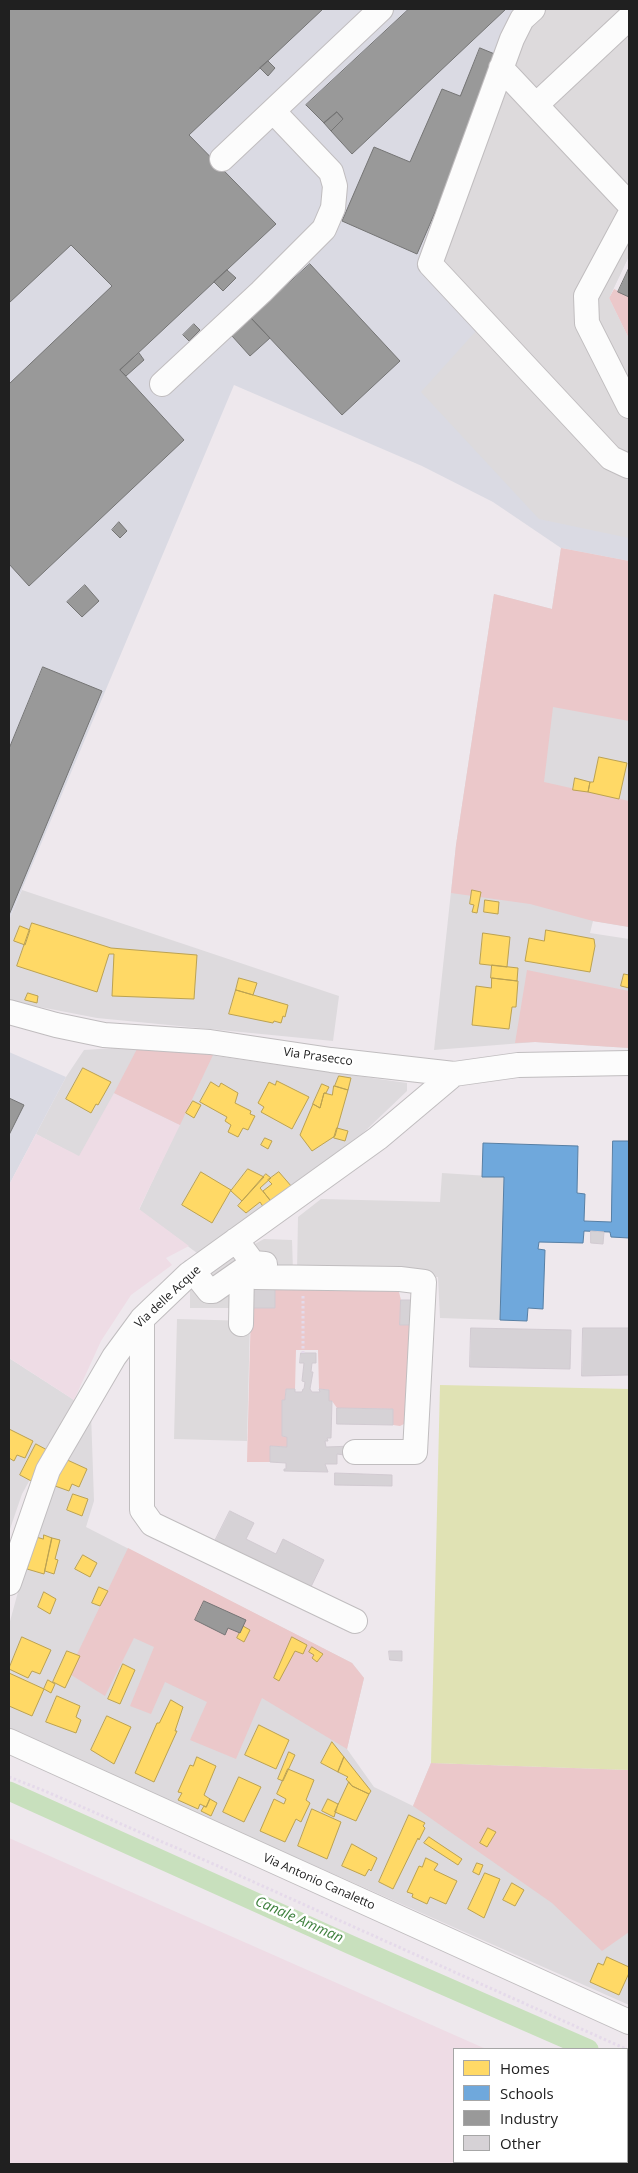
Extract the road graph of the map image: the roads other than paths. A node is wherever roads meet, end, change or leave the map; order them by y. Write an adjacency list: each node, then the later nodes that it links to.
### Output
1 (382, 9): 6 (street)
2 (533, 9): 4 (street)
3 (629, 18): 5 (street)
4 (501, 68): 5 (street); 12 (street)
5 (536, 105): 8 (street)
6 (273, 111): 7 (street); 10 (street)
7 (222, 159)
8 (629, 204)
9 (629, 216): 11 (street)
10 (162, 384)
11 (629, 406)
12 (629, 465)
13 (9, 1012): 15 (street, Via Prasecco)
14 (629, 1063): 15 (street, Via Prasecco)
15 (454, 1074): 16 (street, Via delle Acque)
16 (236, 1240): 17 (street); 19 (street, Via delle Acque)
17 (247, 1267): 18 (street); 19 (street); 21 (street); 22 (street)
18 (439, 1270)
19 (191, 1272): 20 (street, Via delle Acque)
20 (142, 1319): 23 (street, Via delle Acque); 24 (street)
21 (241, 1324)
22 (354, 1452)
23 (9, 1583)
24 (355, 1621)
25 (9, 1742): 26 (street, Via Antonio Canaletto)
26 (629, 2022)

